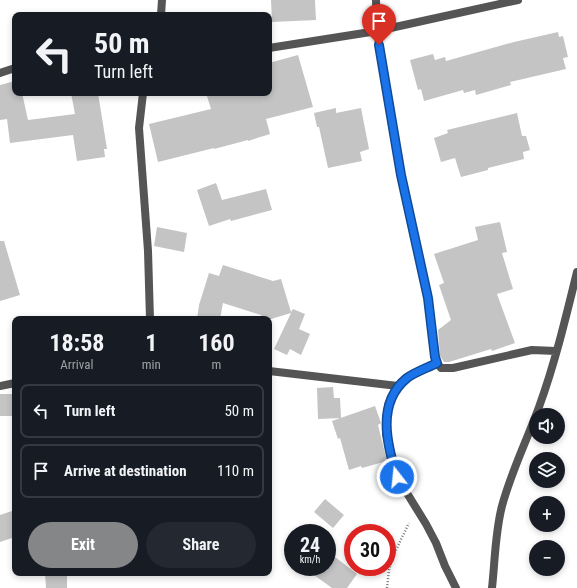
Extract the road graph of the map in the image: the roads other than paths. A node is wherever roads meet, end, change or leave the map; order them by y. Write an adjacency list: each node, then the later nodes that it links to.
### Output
1 (162, 0): 4 (street)
2 (376, 0): 5 (street)
3 (518, 0): 5 (street)
4 (161, 12)
5 (377, 31): 6 (street); 13 (street)
6 (272, 48)
7 (12, 69): 8 (street)
8 (0, 73)
9 (143, 96): 11 (street)
10 (577, 272): 12 (street)
11 (150, 316)
12 (556, 351): 13 (street); 19 (street)
13 (437, 363): 17 (street)
14 (272, 371): 17 (street)
15 (12, 384): 16 (street)
16 (0, 386)
17 (398, 386): 18 (street)
18 (456, 588)
19 (492, 588)

